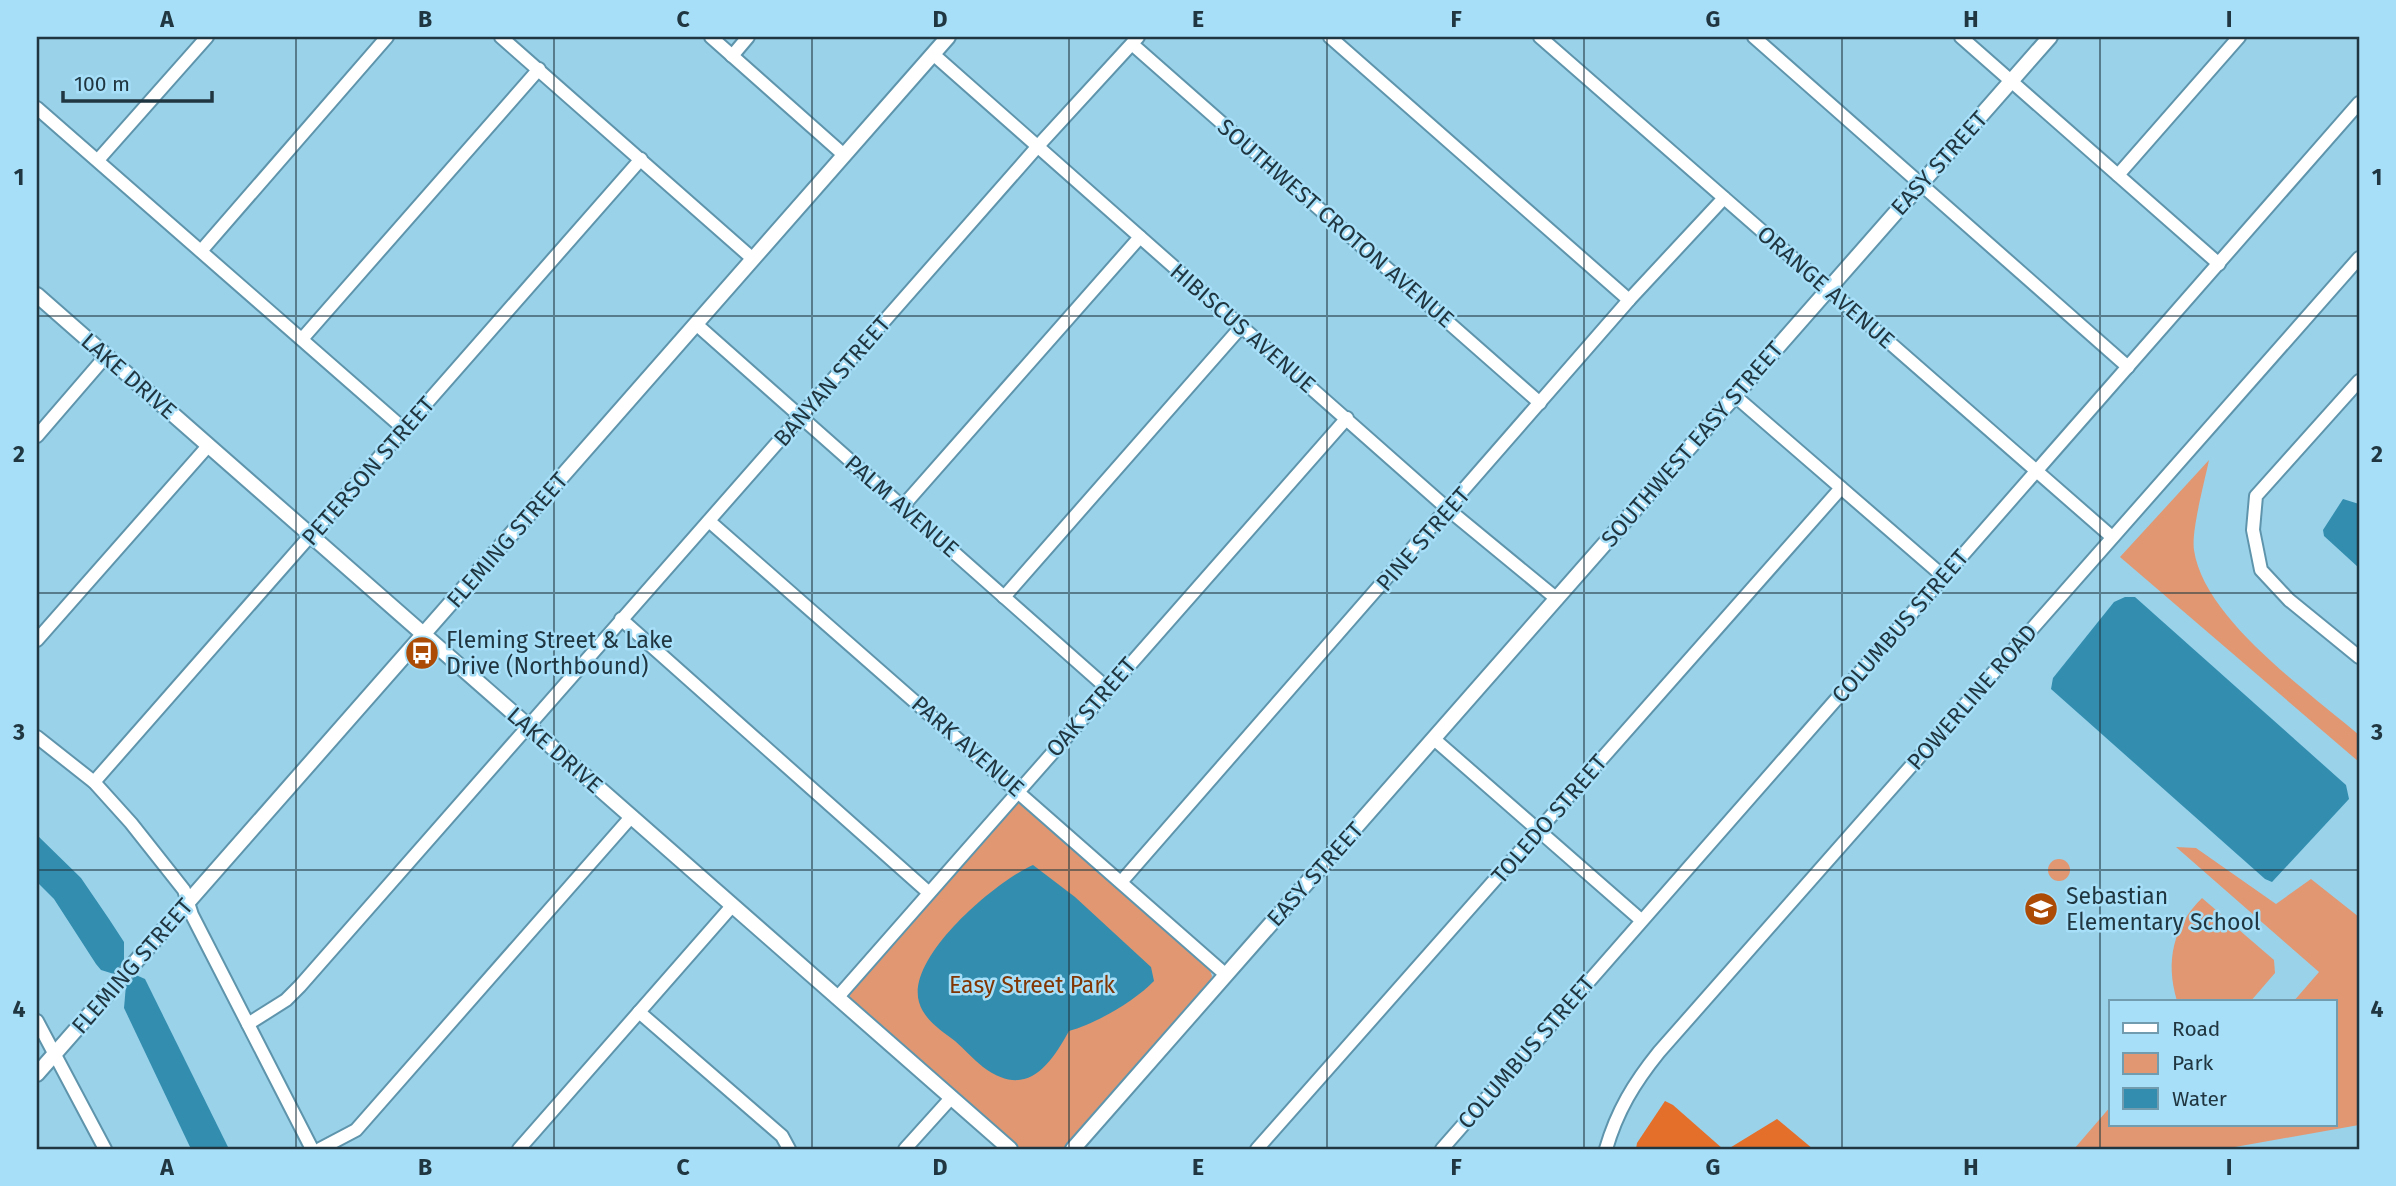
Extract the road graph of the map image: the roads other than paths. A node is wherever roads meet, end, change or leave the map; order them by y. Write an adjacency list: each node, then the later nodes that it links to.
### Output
1 (207, 37): 23 (street)
2 (387, 37): 28 (street)
3 (501, 37): 16 (street)
4 (710, 37): 15 (street)
5 (748, 37): 15 (street)
6 (948, 37): 14 (street, FLEMING STREET)
7 (1330, 37): 34 (street)
8 (1540, 37): 26 (street, ORANGE AVENUE)
9 (1754, 37): 25 (street)
10 (1961, 37): 17 (street)
11 (2050, 37): 17 (street, EASY STREET)
12 (2239, 37): 24 (street)
13 (1135, 40): 20 (street, BANYAN STREET); 42 (street, SOUTHWEST CROTON AVENUE)
14 (933, 54): 20 (street, HIBISCUS AVENUE); 21 (street, FLEMING STREET)
15 (732, 56): 21 (street)
16 (539, 69): 22 (street); 37 (street)
17 (2011, 81): 24 (street); 25 (street, EASY STREET)
18 (2359, 103): 31 (street, COLUMBUS STREET)
19 (37, 108): 23 (street)
20 (1038, 146): 27 (street, HIBISCUS AVENUE); 43 (street, BANYAN STREET)
21 (844, 155): 30 (street, FLEMING STREET)
22 (641, 159): 30 (street); 45 (street, PETERSON STREET)
23 (98, 160): 28 (street)
24 (2118, 175): 31 (street)
25 (1920, 184): 32 (street, EASY STREET); 39 (street)
26 (1724, 198): 32 (street, ORANGE AVENUE); 34 (street, PINE STREET)
27 (1140, 237): 36 (street, HIBISCUS AVENUE); 50 (street)
28 (201, 251): 37 (street)
29 (2359, 258): 54 (street, POWERLINE ROAD)
30 (753, 259): 35 (street, FLEMING STREET)
31 (2219, 264): 39 (street, COLUMBUS STREET)
32 (1827, 289): 41 (street, SOUTHWEST EASY STREET); 48 (street, ORANGE AVENUE)
33 (37, 295): 38 (street, LAKE DRIVE)
34 (1629, 300): 42 (street, PINE STREET)
35 (696, 324): 43 (street, PALM AVENUE); 59 (street, FLEMING STREET)
36 (1241, 327): 44 (street, HIBISCUS AVENUE); 56 (street)
37 (302, 340): 45 (street)
38 (106, 356): 46 (street); 47 (street, LAKE DRIVE)
39 (2128, 367): 48 (street, COLUMBUS STREET)
40 (2359, 381): 61 (street)
41 (1735, 396): 49 (street); 57 (street, SOUTHWEST EASY STREET)
42 (1540, 402): 51 (street, PINE STREET)
43 (800, 418): 50 (street, PALM AVENUE); 52 (street, BANYAN STREET)
44 (1347, 418): 51 (street, HIBISCUS AVENUE); 62 (street, OAK STREET)
45 (404, 429): 53 (street, PETERSON STREET)
46 (37, 436)
47 (208, 446): 53 (street, LAKE DRIVE); 60 (street)
48 (2035, 470): 54 (street, ORANGE AVENUE); 55 (street, COLUMBUS STREET)
49 (1841, 488): 55 (street); 69 (street, TOLEDO STREET)
50 (903, 506): 56 (street, PALM AVENUE)
51 (1449, 510): 57 (street, HIBISCUS AVENUE); 70 (street, PINE STREET)
52 (709, 520): 58 (street, BANYAN STREET); 67 (street, PARK AVENUE)
53 (311, 536): 59 (street, LAKE DRIVE); 66 (street, PETERSON STREET)
54 (2112, 537): 93 (street, POWERLINE ROAD)
55 (1944, 578): 74 (street, COLUMBUS STREET)
56 (1004, 597): 62 (street, PALM AVENUE)
57 (1557, 598): 65 (street, EASY STREET)
58 (621, 619): 63 (street, BANYAN STREET); 71 (street)
59 (424, 635): 63 (street, LAKE DRIVE); 72 (street, FLEMING STREET)
60 (37, 640)
61 (2359, 657)
62 (1107, 688): 67 (street, OAK STREET)
63 (528, 727): 68 (street, LAKE DRIVE); 79 (street, BANYAN STREET)
64 (37, 737): 66 (street)
65 (1434, 739): 69 (street); 75 (street, EASY STREET)
66 (94, 782): 72 (street)
67 (1019, 791): 70 (street, PARK AVENUE); 71 (street, OAK STREET)
68 (631, 817): 73 (street, LAKE DRIVE); 85 (street)
69 (1539, 831): 74 (street); 91 (street, TOLEDO STREET)
70 (1122, 881): 75 (street, PARK AVENUE)
71 (928, 892): 76 (street, OAK STREET)
72 (188, 903): 79 (street); 80 (street, FLEMING STREET)
73 (732, 906): 76 (street, LAKE DRIVE); 77 (street)
74 (1641, 920): 92 (street, COLUMBUS STREET)
75 (1225, 974): 90 (street, EASY STREET)
76 (837, 998): 82 (street, LAKE DRIVE)
77 (639, 1012): 86 (street); 87 (street)
78 (37, 1021): 80 (street)
79 (248, 1024): 84 (street)
80 (55, 1054): 81 (street, FLEMING STREET); 83 (street)
81 (37, 1074)
82 (951, 1098): 88 (street); 89 (street, LAKE DRIVE)
83 (105, 1149)
84 (312, 1149)
85 (320, 1149)
86 (519, 1149)
87 (789, 1149)
88 (905, 1149)
89 (1010, 1149)
90 (1073, 1149)
91 (1257, 1149)
92 (1442, 1149)
93 (1606, 1149)

